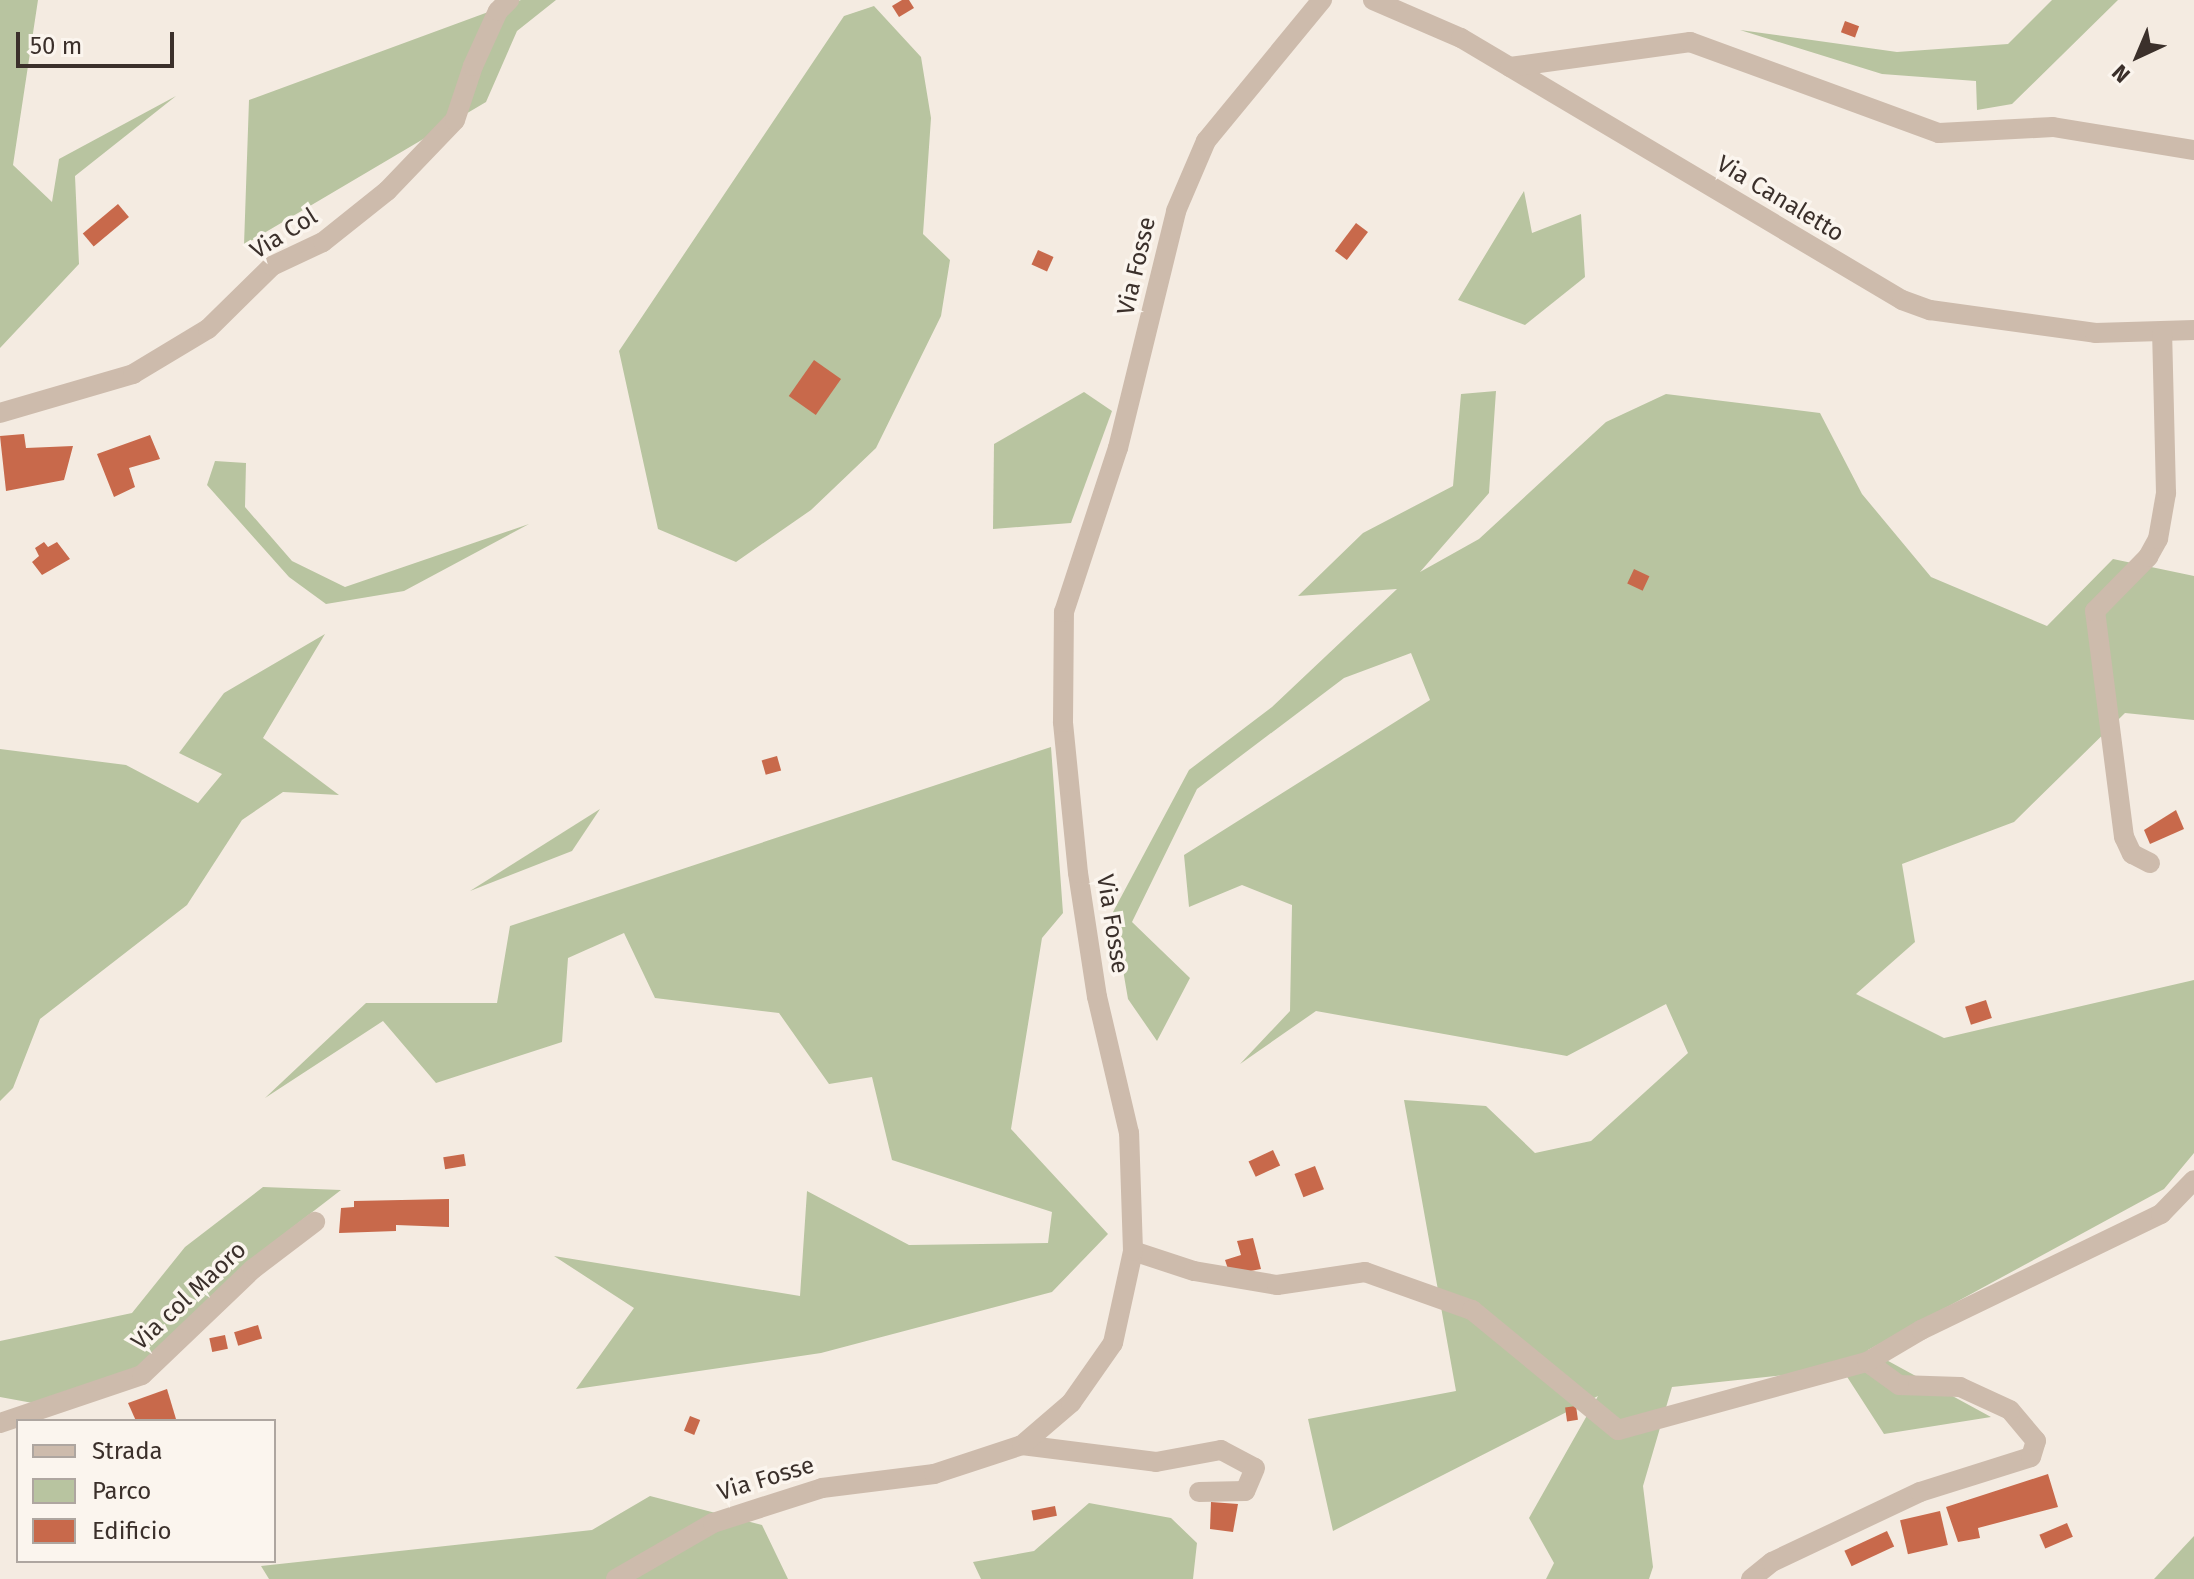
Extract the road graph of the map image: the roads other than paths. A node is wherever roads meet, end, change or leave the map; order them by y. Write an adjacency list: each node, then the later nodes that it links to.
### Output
1 (509, 0): 8 (street, Via Col)
2 (1322, 0): 12 (street, Via Fosse)
3 (1373, 0): 4 (street, Via Canaletto)
4 (1510, 67): 5 (street); 7 (street, Via Canaletto)
5 (2194, 150)
6 (2194, 330): 7 (street, Via Canaletto)
7 (2162, 334): 9 (street)
8 (0, 413)
9 (2150, 863)
10 (2194, 1180): 13 (street)
11 (315, 1222): 14 (street, Via col Maoro)
12 (1133, 1251): 13 (street); 15 (street, Via Fosse)
13 (1867, 1362): 18 (street)
14 (0, 1423)
15 (1022, 1445): 16 (street); 17 (street, Via Fosse)
16 (1199, 1492)
17 (616, 1579)
18 (1751, 1579)

